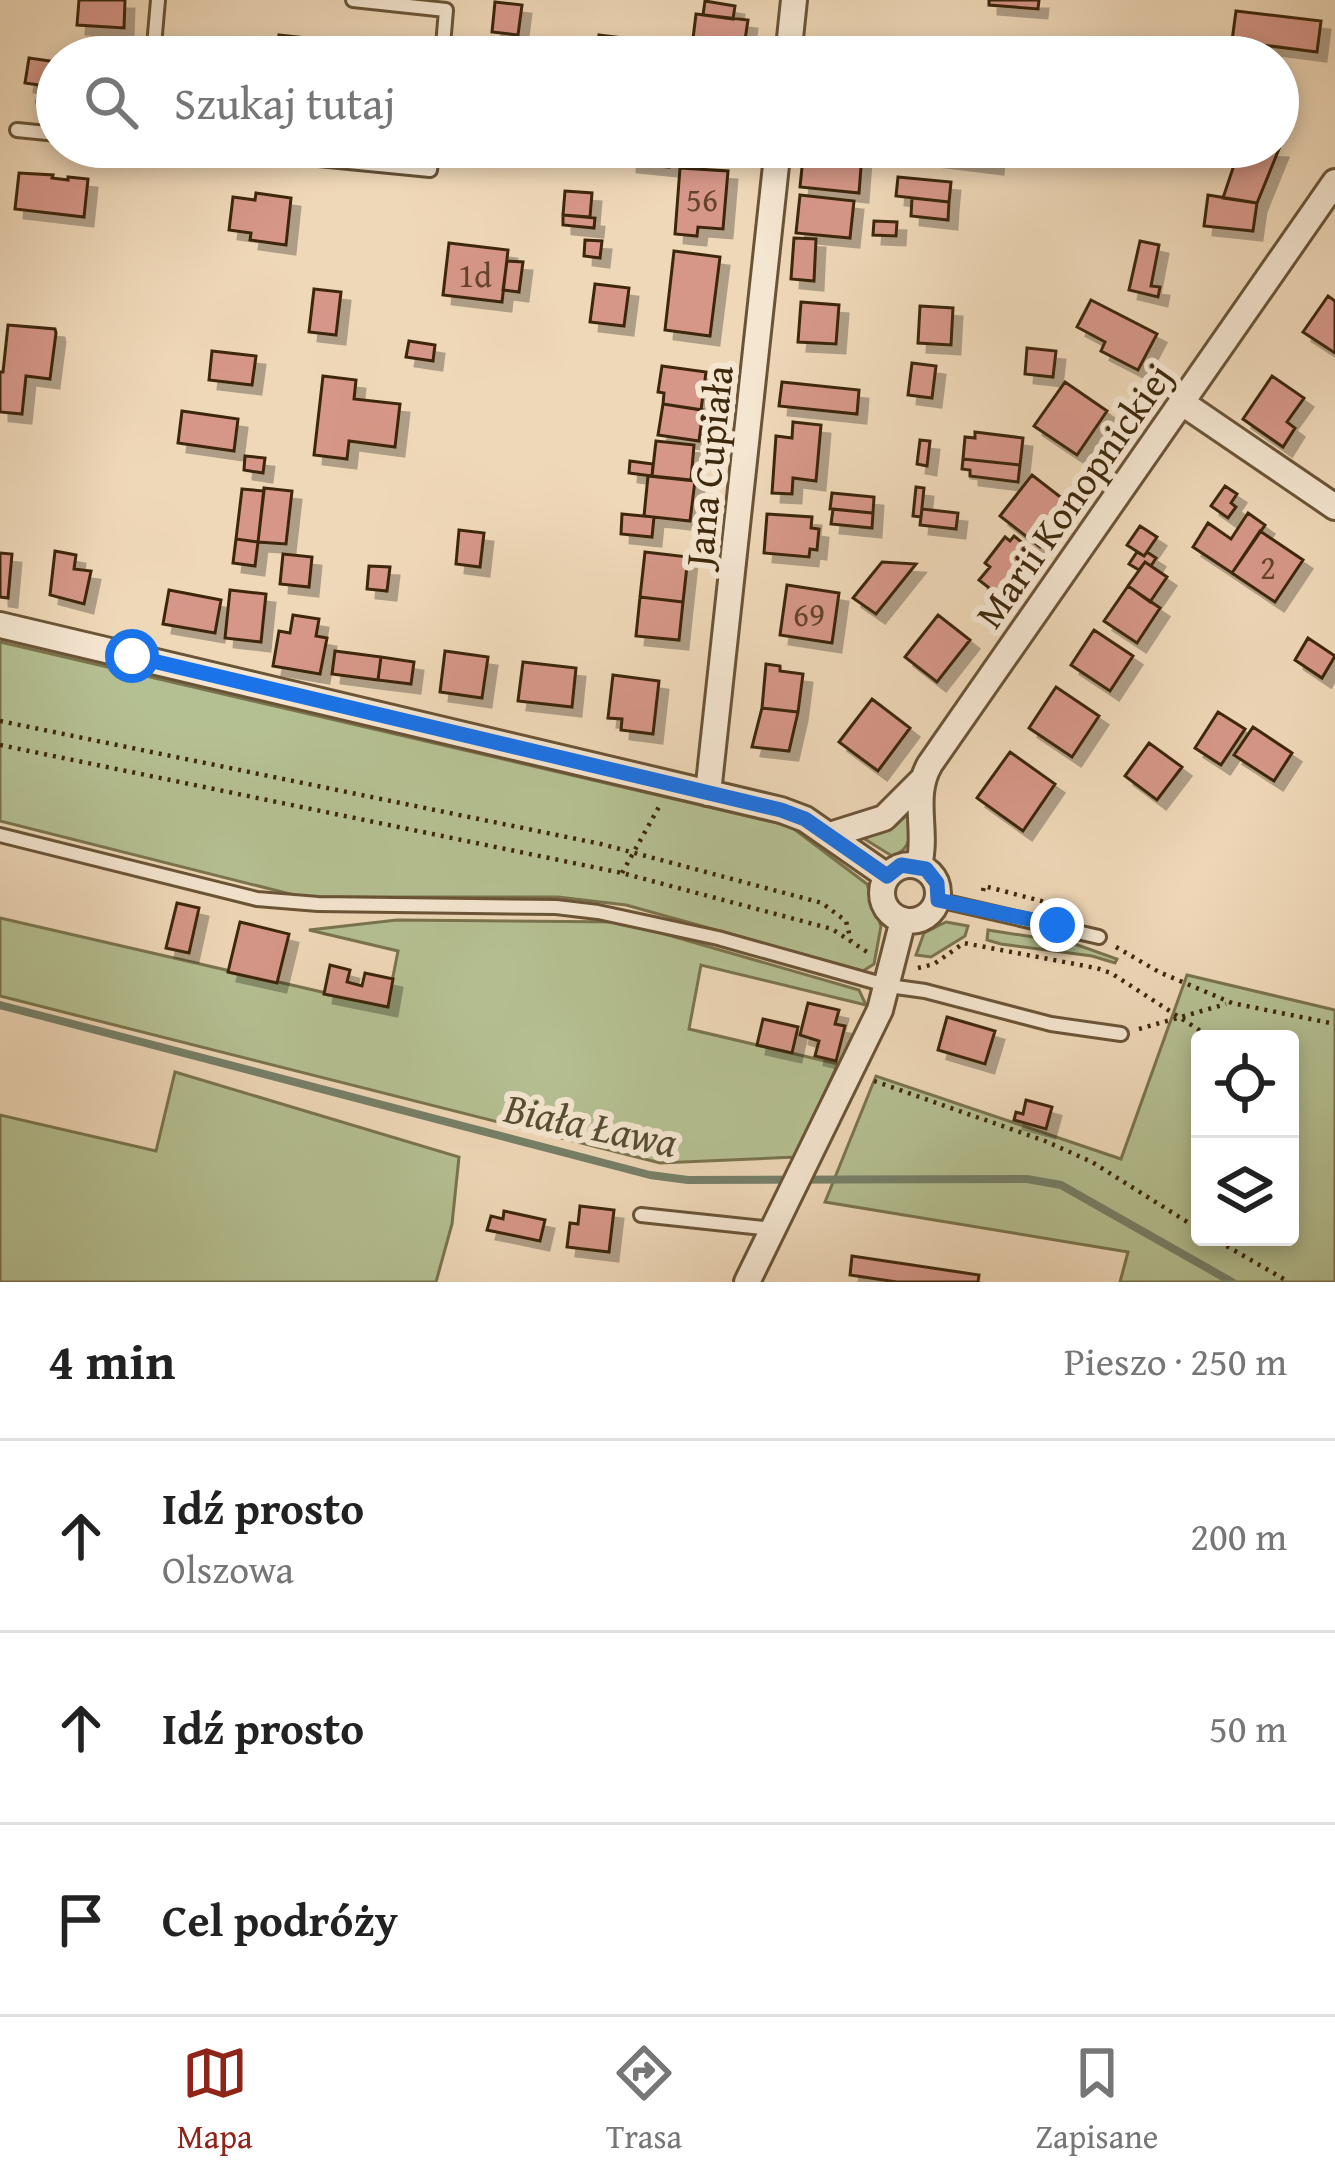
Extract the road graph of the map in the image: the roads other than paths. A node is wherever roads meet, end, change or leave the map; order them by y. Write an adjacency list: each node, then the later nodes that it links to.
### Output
1 (158, 0): 4 (lane)
2 (353, 0): 5 (lane)
3 (794, 0): 6 (street)
4 (155, 36)
5 (444, 36)
6 (790, 36)
7 (17, 130): 8 (lane)
8 (36, 132)
9 (776, 168): 15 (street, Jana Cupiała)
10 (1335, 182): 11 (street, Marii Konopnickiej)
11 (1181, 402): 12 (street); 14 (street, Marii Konopnickiej)
12 (1335, 507)
13 (0, 625): 15 (street)
14 (922, 779): 17 (street, Marii Konopnickiej); 18 (street)
15 (709, 793): 17 (street)
16 (0, 835): 23 (lane)
17 (830, 835): 19 (street)
18 (919, 865): 19 (street); 20 (street)
19 (887, 876): 21 (street)
20 (938, 900): 21 (street); 22 (lane)
21 (903, 920): 23 (street)
22 (1099, 937)
23 (889, 986): 24 (lane); 26 (street)
24 (1121, 1034)
25 (641, 1215): 26 (lane)
26 (773, 1230): 27 (street)
27 (748, 1282)

